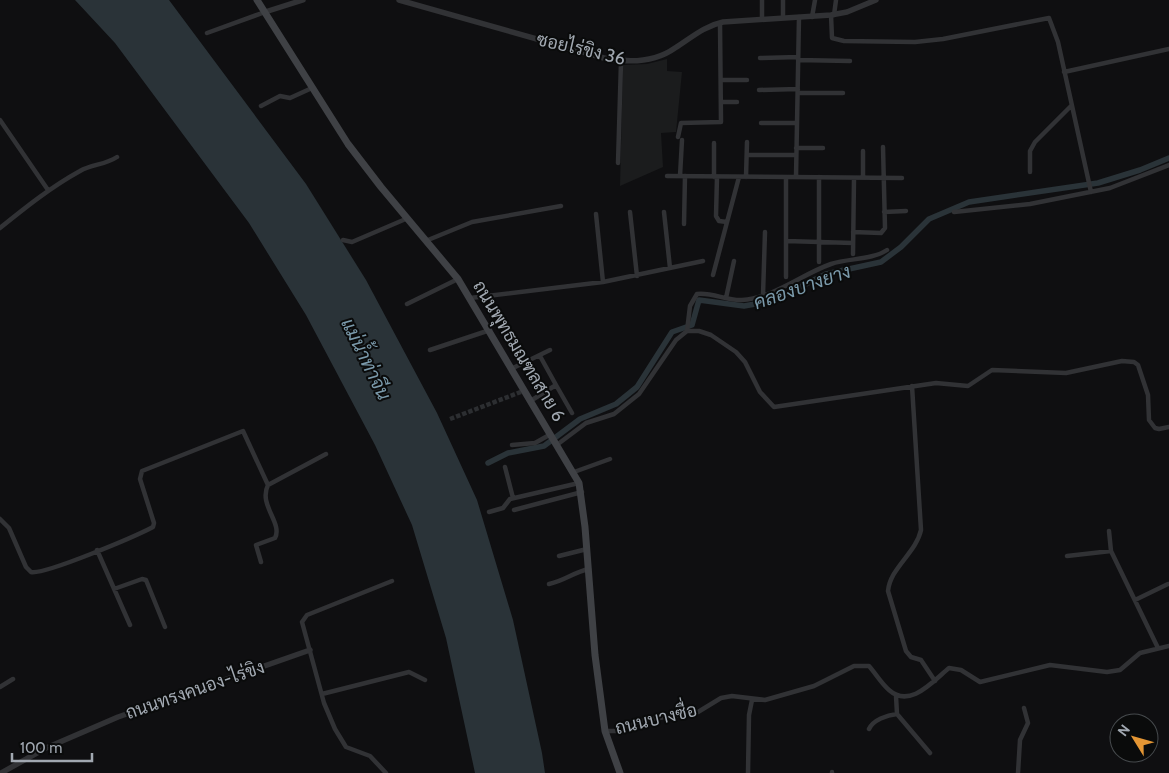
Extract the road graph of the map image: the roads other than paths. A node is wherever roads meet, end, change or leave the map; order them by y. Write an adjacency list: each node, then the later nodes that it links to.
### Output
1 (257, 0): 10 (main road, ถนนพุทธมณฑลสาย 6)
2 (303, 0): 10 (street)
3 (399, 0): 9 (street, ซอยไร่ขิง 36)
4 (762, 0): 15 (street)
5 (783, 0): 14 (street)
6 (815, 0): 13 (street)
7 (836, 0): 11 (street)
8 (876, 0): 11 (street, ซอยไร่ขิง 36)
9 (419, 3): 21 (street, ซอยไร่ขิง 36)
10 (265, 12): 17 (street); 26 (main road, ถนนพุทธมณฑลสาย 6)
11 (833, 15): 13 (street, ซอยไร่ขิง 36); 23 (street)
12 (799, 17): 13 (street, ซอยไร่ขิง 36); 14 (street, ซอยไร่ขิง 36); 20 (street)
13 (812, 17)
14 (784, 18): 15 (street, ซอยไร่ขิง 36)
15 (762, 20): 16 (street, ซอยไร่ขิง 36)
16 (720, 23): 21 (street, ซอยไร่ขิง 36); 24 (street)
17 (207, 33)
18 (1169, 49): 23 (street)
19 (760, 58): 20 (street)
20 (798, 58): 22 (street); 28 (street)
21 (621, 62): 46 (street)
22 (850, 62)
23 (1064, 72): 33 (street)
24 (721, 80): 25 (street); 30 (street)
25 (746, 80)
26 (312, 88): 32 (street); 70 (main road, ถนนพุทธมณฑลสาย 6)
27 (760, 90): 28 (street)
28 (798, 91): 29 (street); 36 (street)
29 (844, 93)
30 (721, 102): 31 (street); 50 (street)
31 (737, 102)
32 (261, 106)
33 (1071, 106): 48 (street); 62 (street)
34 (0, 120): 61 (street)
35 (760, 123): 36 (street)
36 (797, 123): 40 (street)
37 (747, 142): 43 (street)
38 (714, 143): 51 (street)
39 (883, 147): 58 (street)
40 (796, 148): 41 (street); 44 (street)
41 (823, 148)
42 (864, 151): 57 (street)
43 (746, 155): 44 (street); 53 (street)
44 (796, 155): 55 (street)
45 (117, 157): 61 (street)
46 (618, 163)
47 (1169, 165): 62 (street)
48 (1030, 172)
49 (666, 176): 50 (street)
50 (683, 176): 51 (street); 72 (street)
51 (716, 177): 52 (street); 71 (street)
52 (739, 177): 53 (street); 71 (street)
53 (746, 177): 54 (street)
54 (786, 177): 55 (street); 78 (street)
55 (796, 177): 56 (street)
56 (819, 177): 59 (street); 79 (street)
57 (863, 177): 58 (street); 59 (street)
58 (884, 177): 60 (street); 67 (street)
59 (854, 178): 75 (street)
60 (902, 178)
61 (48, 190): 73 (street)
62 (1090, 190): 68 (street)
63 (560, 206): 77 (street)
64 (906, 211): 67 (street)
65 (630, 212): 88 (street)
66 (664, 212): 86 (street)
67 (884, 212): 75 (street)
68 (954, 212)
69 (596, 214): 91 (street)
70 (408, 218): 76 (street); 77 (main road, ถนนพุทธมณฑลสาย 6)
71 (727, 222): 87 (street)
72 (684, 224)
73 (0, 228)
74 (765, 232): 92 (street)
75 (853, 232): 80 (street)
76 (343, 240)
77 (428, 240): 90 (main road, ถนนพุทธมณฑลสาย 6)
78 (786, 241): 79 (street); 89 (street)
79 (819, 241): 80 (street); 85 (street)
80 (853, 243): 82 (street)
81 (887, 250): 92 (street)
82 (853, 254)
83 (703, 261): 86 (street)
84 (734, 261): 94 (street)
85 (819, 262)
86 (670, 268): 88 (street)
87 (713, 275)
88 (637, 276): 91 (street)
89 (786, 277)
90 (458, 278): 93 (main road, ถนนพุทธมณฑลสาย 6); 95 (street)
91 (603, 282): 93 (street)
92 (763, 295): 94 (street)
93 (470, 298): 96 (main road, ถนนพุทธมณฑลสาย 6)
94 (726, 298): 97 (street)
95 (407, 304)
96 (490, 330): 98 (street); 101 (main road, ถนนพุทธมณฑลสาย 6)
97 (687, 330): 103 (street); 108 (street)
98 (430, 350)
99 (550, 350): 100 (street)
100 (540, 356): 101 (street); 102 (street)
101 (513, 368): 104 (main road, ถนนพุทธมณฑลสาย 6)
102 (556, 384): 104 (street); 105 (street)
103 (912, 386): 106 (street); 141 (street)
104 (532, 400): 107 (main road, ถนนพุทธมณฑลสาย 6)
105 (572, 413)
106 (1169, 427)
107 (551, 434): 108 (main road, ถนนพุทธมณฑลสาย 6); 109 (street)
108 (558, 444): 113 (main road, ถนนพุทธมณฑลสาย 6)
109 (512, 445)
110 (326, 454): 115 (street)
111 (610, 459): 113 (street)
112 (505, 467): 117 (street)
113 (574, 472): 114 (main road, ถนนพุทธมณฑลสาย 6)
114 (579, 483): 116 (main road, ถนนพุทธมณฑลสาย 6); 117 (street)
115 (268, 485): 123 (street); 127 (street)
116 (582, 492): 118 (street); 122 (main road, ถนนพุทธมณฑลสาย 6)
117 (514, 498): 119 (street)
118 (514, 510)
119 (489, 512)
120 (0, 518): 123 (street)
121 (1109, 531): 124 (street)
122 (587, 549): 125 (street); 128 (main road, ถนนพุทธมณฑลสาย 6)
123 (97, 550): 132 (street)
124 (1112, 551): 126 (street); 133 (street)
125 (559, 556)
126 (1067, 556)
127 (260, 562)
128 (589, 568): 130 (street); 149 (main road, ถนนพุทธมณฑลสาย 6)
129 (392, 580): 138 (street)
130 (549, 584)
131 (1168, 584): 133 (street)
132 (114, 590): 134 (street); 135 (street)
133 (1135, 600): 137 (street)
134 (130, 625)
135 (165, 627)
136 (1169, 646): 137 (street)
137 (1158, 648): 141 (street)
138 (310, 650): 143 (street); 151 (street, ถนนทรงคนอง-ไร่ขิง)
139 (14, 679): 142 (street)
140 (425, 680): 143 (street)
141 (935, 682): 144 (street)
142 (0, 687)
143 (322, 694): 152 (street)
144 (896, 697): 145 (street, ถนนบางซื่อ); 147 (street)
145 (752, 700): 149 (street, ถนนบางซื่อ); 154 (street)
146 (1024, 708): 155 (street)
147 (897, 714): 148 (street); 150 (street)
148 (869, 729)
149 (605, 731): 153 (main road, ถนนพุทธมณฑลสาย 6)
150 (930, 753)
151 (1, 773)
152 (386, 773)
153 (620, 773)
154 (748, 773)
155 (1018, 773)

